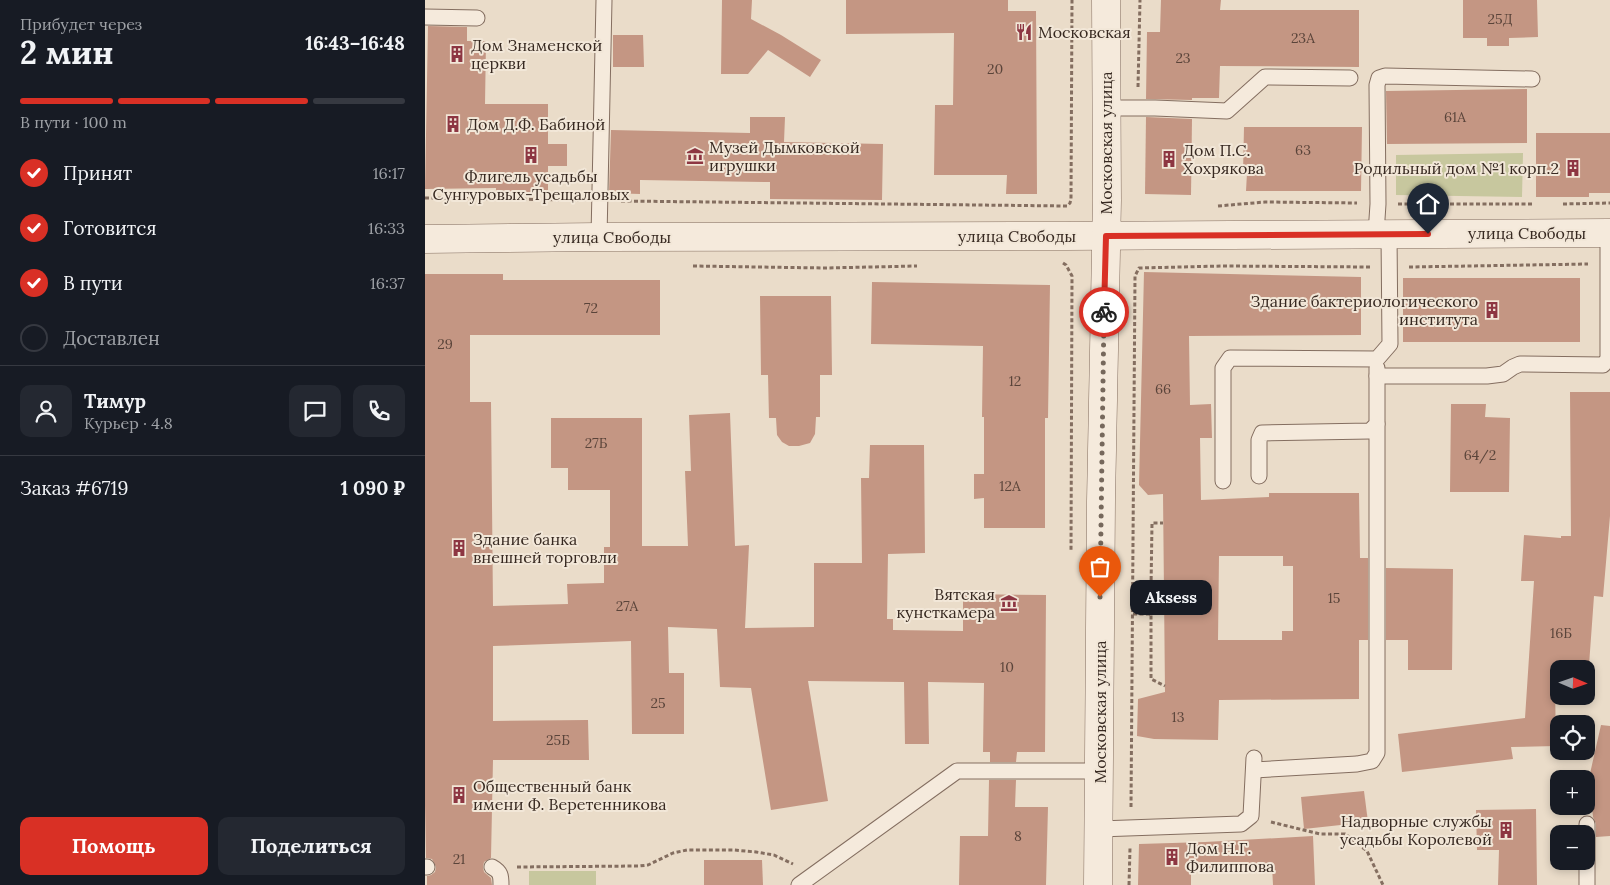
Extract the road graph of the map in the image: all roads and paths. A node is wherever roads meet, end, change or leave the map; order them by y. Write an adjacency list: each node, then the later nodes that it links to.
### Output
1 (604, 0): 12 (lane)
2 (1072, 0): 12 (path)
3 (1106, 0): 9 (street, Московская улица)
4 (1140, 0): 10 (path)
5 (425, 18): 6 (lane)
6 (477, 18)
7 (1350, 78): 10 (lane)
8 (1532, 79): 14 (lane)
9 (1106, 108): 10 (lane); 20 (street, Московская улица)
10 (1137, 108)
11 (425, 198): 12 (path)
12 (601, 201): 21 (lane)
13 (1610, 203): 16 (path)
14 (1378, 204): 15 (path); 17 (path); 19 (lane)
15 (1537, 204)
16 (1555, 204)
17 (1209, 207)
18 (1609, 233): 19 (street, улица Свободы); 26 (lane)
19 (1383, 234): 20 (street, улица Свободы); 25 (lane)
20 (1106, 236): 21 (street, улица Свободы); 35 (street, Московская улица)
21 (599, 237): 22 (street, улица Свободы)
22 (425, 240)
23 (1061, 262): 31 (path)
24 (1135, 276): 32 (path)
25 (1377, 359): 26 (lane); 29 (lane)
26 (1377, 376): 27 (lane)
27 (1377, 424): 28 (lane); 36 (lane)
28 (1259, 476)
29 (1223, 481)
30 (1163, 523): 32 (path)
31 (1071, 554)
32 (1133, 588): 33 (path)
33 (1133, 614): 34 (path); 38 (path)
34 (1165, 686)
35 (1099, 771): 39 (street, Московская улица); 41 (lane)
36 (1251, 816): 38 (lane); 46 (path)
37 (1587, 824): 47 (lane)
38 (1130, 828): 39 (lane); 45 (path)
39 (1099, 829): 44 (street, Московская улица)
40 (495, 869): 41 (path); 42 (lane)
41 (815, 874): 43 (lane)
42 (501, 885)
43 (799, 885)
44 (1098, 885)
45 (1129, 885)
46 (1383, 885)
47 (1587, 885)

